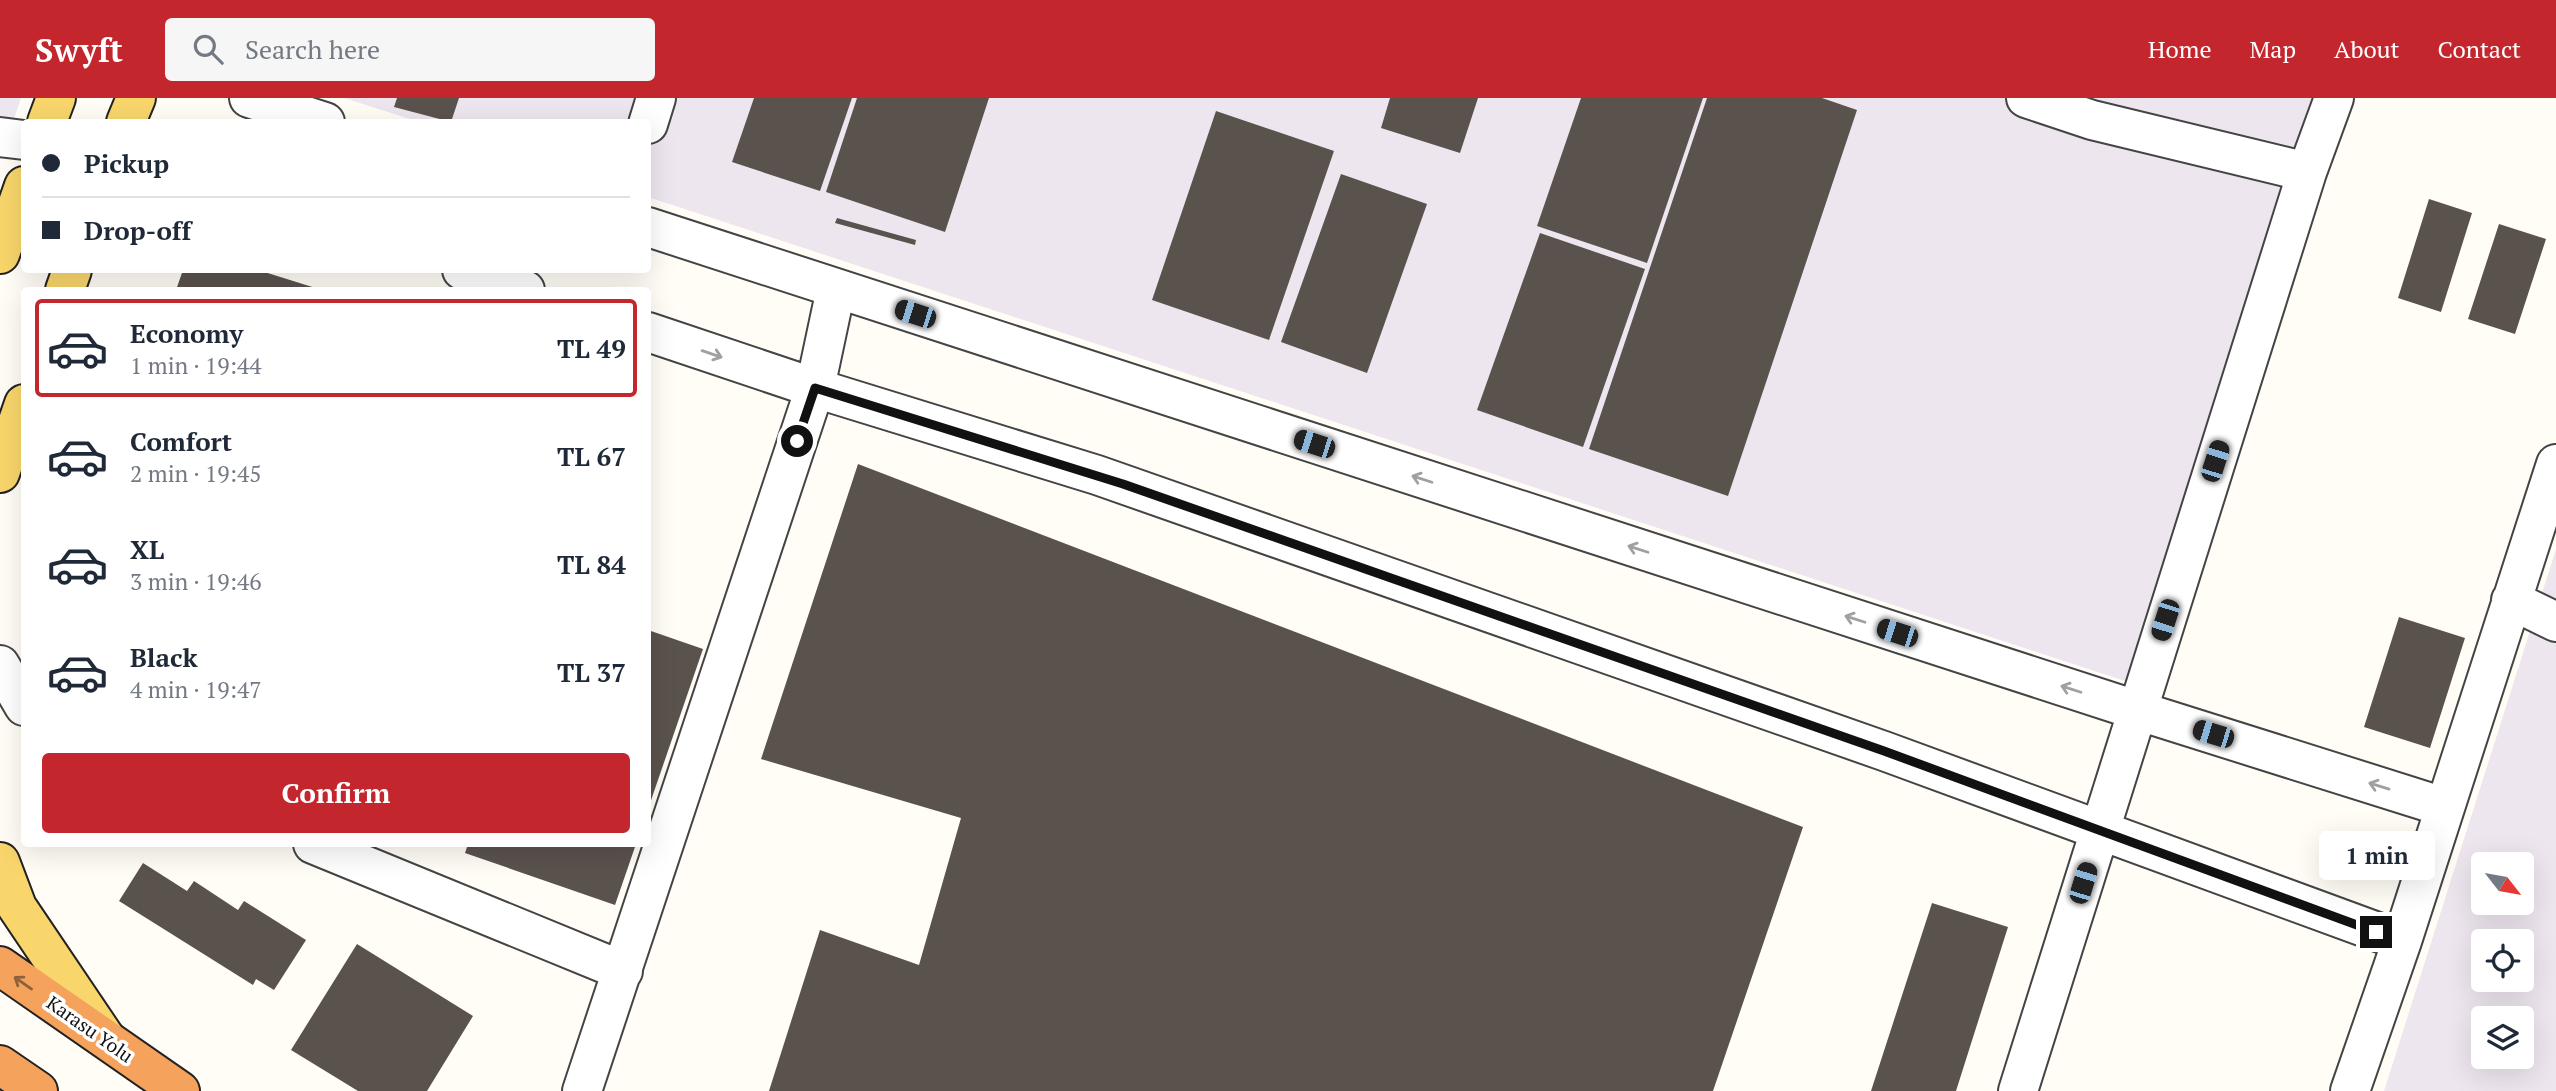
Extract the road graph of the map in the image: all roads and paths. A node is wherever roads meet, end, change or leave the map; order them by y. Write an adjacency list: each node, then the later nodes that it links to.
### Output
1 (56, 98): 8 (main road)
2 (83, 98): 9 (main road)
3 (136, 98): 10 (main road)
4 (249, 98): 11 (street)
5 (656, 98): 12 (street)
6 (2026, 98): 15 (street)
7 (2334, 98): 15 (street)
8 (48, 119)
9 (76, 119)
10 (127, 119)
11 (316, 119)
12 (650, 119)
13 (0, 137): 14 (street)
14 (21, 140)
15 (2307, 172): 31 (street)
16 (21, 194): 18 (main road)
17 (651, 228): 21 (street)
18 (0, 254)
19 (471, 273): 20 (street)
20 (516, 287)
21 (836, 289): 23 (street); 31 (street, one-way to 21)
22 (651, 333): 23 (street, one-way to 23)
23 (815, 388): 33 (street); 38 (street)
24 (21, 413): 26 (main road)
25 (2556, 464): 27 (street)
26 (0, 473)
27 (2511, 600): 28 (street); 32 (street)
28 (2556, 622)
29 (0, 664): 30 (street)
30 (21, 701)
31 (2136, 710): 32 (street, one-way to 31); 33 (street)
32 (2444, 807): 36 (street)
33 (2099, 830): 36 (street); 44 (street)
34 (320, 847): 38 (street)
35 (0, 862): 39 (main road)
36 (2402, 941): 45 (street)
37 (0, 966): 39 (highway, Karasu Yolu, one-way to 37)
38 (623, 971): 43 (street)
39 (109, 1043): 42 (highway, Karasu Yolu)
40 (0, 1065): 41 (highway)
41 (38, 1091)
42 (180, 1091)
43 (582, 1091)
44 (2018, 1091)
45 (2350, 1091)

